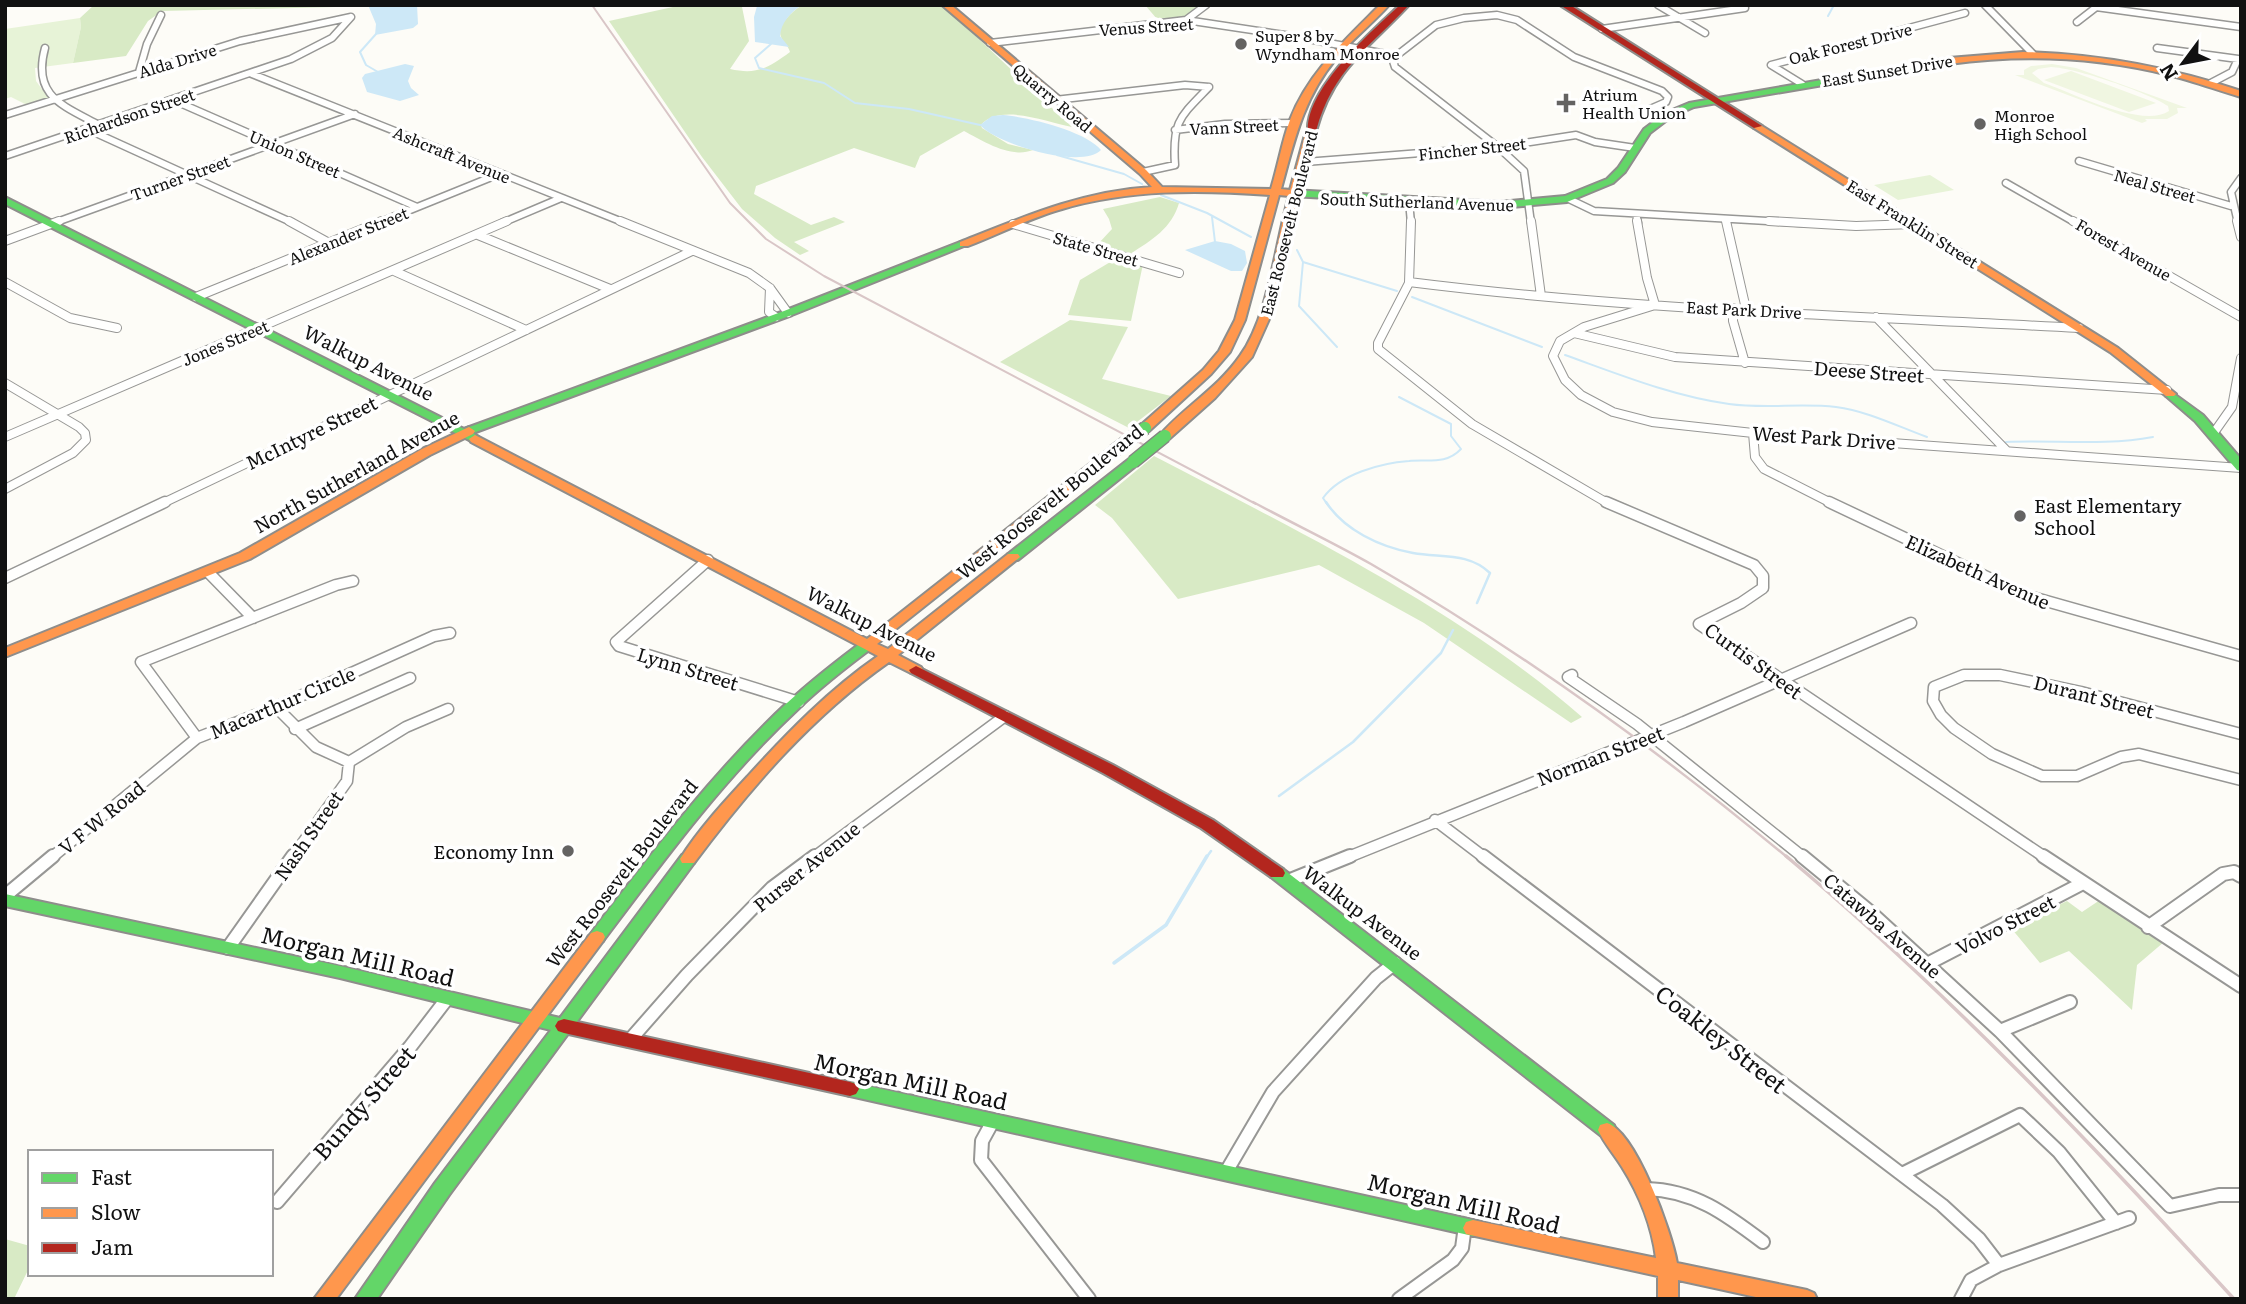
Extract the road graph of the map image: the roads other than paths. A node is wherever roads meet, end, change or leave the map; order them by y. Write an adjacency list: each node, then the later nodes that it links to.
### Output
1 (946, 5): 18 (main road, Quarry Road)
2 (1206, 5): 13 (street)
3 (1385, 5): 19 (main road, East Roosevelt Boulevard)
4 (1405, 5): 21 (main road, East Roosevelt Boulevard)
5 (1564, 5): 16 (main road, East Franklin Street)
6 (1658, 5): 12 (street)
7 (1985, 5): 23 (street)
8 (2097, 6): 14 (street); 15 (street)
9 (1745, 8): 12 (street)
10 (1965, 13): 28 (street, Oak Forest Drive)
11 (161, 15): 25 (street)
12 (1680, 18): 16 (street); 17 (street)
13 (1186, 20): 18 (street, Venus Street); 19 (street, Venus Street)
14 (2077, 22)
15 (2241, 27)
16 (1602, 29): 30 (main road, East Franklin Street)
17 (1705, 33)
18 (990, 43): 33 (main road, Quarry Road)
19 (1343, 45): 21 (street, Venus Street); 37 (main road, East Roosevelt Boulevard)
20 (45, 48): 31 (street)
21 (1360, 48): 24 (street, Venus Street); 46 (main road, East Roosevelt Boulevard)
22 (2157, 48): 27 (street)
23 (2033, 54): 27 (main road, East Sunset Drive); 28 (main road, East Sunset Drive)
24 (1398, 55): 36 (street); 42 (street)
25 (139, 72): 26 (street, Alda Drive); 31 (street, Alda Drive)
26 (252, 74): 32 (street, Richardson Street); 34 (street, Ashcraft Avenue)
27 (2211, 83): 29 (main road, East Sunset Drive)
28 (1802, 84): 30 (main road, East Sunset Drive)
29 (2241, 93)
30 (1713, 98): 36 (main road, East Sunset Drive); 66 (main road, East Franklin Street)
31 (54, 99): 35 (street, Alda Drive); 38 (street)
32 (173, 100): 38 (street, Richardson Street); 41 (street, Union Street)
33 (1055, 100): 40 (street); 47 (main road, Quarry Road)
34 (355, 114): 41 (street, Turner Street); 48 (street, Ashcraft Avenue)
35 (5, 115)
36 (1668, 116): 43 (main road, East Sunset Drive)
37 (1294, 123): 40 (street, Vann Street); 53 (main road, East Roosevelt Boulevard)
38 (99, 125): 39 (street, Richardson Street)
39 (87, 129): 44 (street, Richardson Street); 49 (street)
40 (1175, 130): 47 (street)
41 (272, 144): 49 (street, Turner Street); 61 (street, Union Street)
42 (1498, 147): 43 (street, Fincher Street); 46 (street, Fincher Street); 59 (street)
43 (1635, 148): 56 (main road, East Sunset Drive)
44 (5, 156)
45 (2079, 161): 60 (street, Neal Street)
46 (1306, 162): 54 (main road, East Roosevelt Boulevard)
47 (1143, 172): 52 (main road, Quarry Road)
48 (499, 174): 55 (street, Ashcraft Avenue); 61 (street, Alexander Street)
49 (186, 175): 64 (street, Turner Street); 70 (street)
50 (2241, 178): 60 (street)
51 (2006, 183): 86 (street, Forest Avenue)
52 (1159, 189): 53 (main road, South Sutherland Avenue); 65 (main road, South Sutherland Avenue)
53 (1275, 193): 54 (main road, South Sutherland Avenue); 99 (main road, East Roosevelt Boulevard)
54 (1297, 195): 58 (main road, South Sutherland Avenue); 103 (main road, East Roosevelt Boulevard)
55 (561, 198): 67 (street, Jones Street); 71 (street, Ashcraft Avenue)
56 (1569, 198): 59 (main road, South Sutherland Avenue); 62 (street)
57 (5, 200): 64 (main road, Walkup Avenue)
58 (1409, 201): 59 (main road, South Sutherland Avenue); 75 (street, Curtis Street)
59 (1530, 204): 79 (street)
60 (2231, 206): 68 (street)
61 (418, 207): 70 (street, Alexander Street)
62 (1636, 215): 63 (street); 81 (street)
63 (1726, 220): 66 (street); 83 (street)
64 (52, 224): 69 (street, Turner Street); 80 (main road, Walkup Avenue)
65 (1013, 224): 73 (street, State Street); 78 (main road, South Sutherland Avenue)
66 (1914, 224): 88 (main road, East Franklin Street)
67 (478, 234): 72 (street, Jones Street); 77 (street)
68 (2241, 236)
69 (5, 241)
70 (329, 243): 80 (street, Alexander Street)
71 (692, 251): 76 (street, Ashcraft Avenue); 77 (street, McIntyre Street)
72 (394, 271): 89 (street, Jones Street); 90 (street)
73 (1179, 273)
74 (5, 282): 87 (street)
75 (1409, 282): 79 (street, East Park Drive); 121 (street, Curtis Street)
76 (770, 288): 84 (street, Ashcraft Avenue); 84 (street)
77 (610, 289): 90 (street, McIntyre Street)
78 (849, 289): 84 (main road, North Sutherland Avenue)
79 (1541, 296): 81 (street, East Park Drive)
80 (196, 297): 89 (main road, Walkup Avenue)
81 (1655, 305): 82 (street, East Park Drive); 91 (street)
82 (1732, 308): 83 (street, East Park Drive); 93 (street)
83 (1746, 309): 85 (street, East Park Drive)
84 (782, 315): 100 (main road, North Sutherland Avenue)
85 (1876, 317): 88 (street, East Park Drive); 94 (street)
86 (2241, 317)
87 (117, 328)
88 (2079, 328): 96 (main road, East Franklin Street)
89 (258, 329): 97 (main road, Walkup Avenue); 98 (street, Jones Street)
90 (526, 330): 97 (street, McIntyre Street)
91 (1574, 333): 93 (street, Deese Street); 101 (street, West Park Drive)
92 (2241, 358): 102 (street)
93 (1745, 363): 94 (street, Deese Street)
94 (1934, 376): 96 (street, Deese Street); 105 (street)
95 (5, 383): 98 (street)
96 (2167, 390): 102 (main road, East Franklin Street)
97 (388, 395): 100 (main road, Walkup Avenue); 110 (street, McIntyre Street)
98 (57, 414): 104 (street, Jones Street); 107 (street)
99 (1145, 428): 115 (main road, West Roosevelt Boulevard, bridge)
100 (464, 433): 108 (main road, Walkup Avenue); 109 (main road, North Sutherland Avenue)
101 (1753, 433): 105 (street, West Park Drive); 118 (street, Elizabeth Avenue)
102 (2213, 434): 106 (main road, East Franklin Street)
103 (1165, 436): 117 (main road, West Roosevelt Boulevard, bridge)
104 (5, 437)
105 (2006, 450): 106 (street, West Park Drive)
106 (2241, 468)
107 (5, 489)
108 (708, 561): 115 (main road, Walkup Avenue); 122 (street, Lynn Street)
109 (208, 572): 112 (street); 116 (main road, North Sutherland Avenue)
110 (5, 578)
111 (354, 582): 112 (street, Macarthur Circle)
112 (253, 618): 129 (street, Macarthur Circle)
113 (1911, 623): 121 (street, Norman Street)
114 (450, 633): 123 (street, Macarthur Circle)
115 (866, 645): 117 (main road, Walkup Avenue); 122 (main road, West Roosevelt Boulevard)
116 (5, 653)
117 (888, 656): 125 (main road, Walkup Avenue); 145 (main road, West Roosevelt Boulevard)
118 (2241, 656)
119 (1570, 676): 128 (street, Catawba Avenue)
120 (410, 678): 126 (street)
121 (1781, 681): 128 (street, Norman Street); 135 (street, Curtis Street)
122 (799, 702): 144 (main road, West Roosevelt Boulevard)
123 (276, 706): 126 (street); 129 (street, Macarthur Circle)
124 (448, 709): 130 (street)
125 (1005, 716): 134 (main road, Walkup Avenue); 147 (street, Purser Avenue)
126 (295, 729): 130 (street)
127 (2241, 734): 131 (street, Durant Street)
128 (1651, 735): 132 (street, Norman Street); 140 (street, Catawba Avenue)
129 (197, 738): 136 (street, V F W Road)
130 (349, 762): 138 (street, Nash Street)
131 (2241, 780)
132 (1435, 820): 134 (street, Norman Street); 150 (street, Coakley Street)
133 (2237, 874): 137 (street)
134 (1288, 881): 139 (main road, Walkup Avenue)
135 (2083, 883): 137 (street, Curtis Street); 140 (street, Volvo Street)
136 (5, 898): 138 (main road, Morgan Mill Road)
137 (2148, 927): 141 (street, Curtis Street)
138 (228, 948): 142 (main road, Morgan Mill Road)
139 (1395, 963): 149 (street); 151 (main road, Walkup Avenue)
140 (1927, 964): 146 (street, Catawba Avenue)
141 (2241, 986)
142 (446, 1000): 144 (main road, Morgan Mill Road); 153 (street, Bundy Street)
143 (2070, 1002): 146 (street)
144 (533, 1020): 145 (main road, Morgan Mill Road); 158 (main road, West Roosevelt Boulevard)
145 (564, 1026): 147 (main road, Morgan Mill Road); 159 (main road, West Roosevelt Boulevard)
146 (2000, 1031): 152 (street, Catawba Avenue)
147 (629, 1041): 148 (main road, Morgan Mill Road)
148 (993, 1121): 149 (main road, Morgan Mill Road); 160 (street)
149 (1226, 1172): 154 (main road, Morgan Mill Road)
150 (1902, 1174): 156 (street, Coakley Street); 156 (street)
151 (1646, 1189): 155 (street); 157 (main road, Walkup Avenue)
152 (2241, 1195)
153 (277, 1202)
154 (1465, 1226): 157 (main road, Morgan Mill Road); 161 (street)
155 (1762, 1242)
156 (1999, 1265): 164 (street)
157 (1668, 1270): 162 (main road, Walkup Avenue); 163 (main road, Morgan Mill Road)
158 (324, 1299)
159 (365, 1299)
160 (1089, 1299)
161 (1399, 1299)
162 (1668, 1299)
163 (1807, 1299)
164 (1961, 1299)

